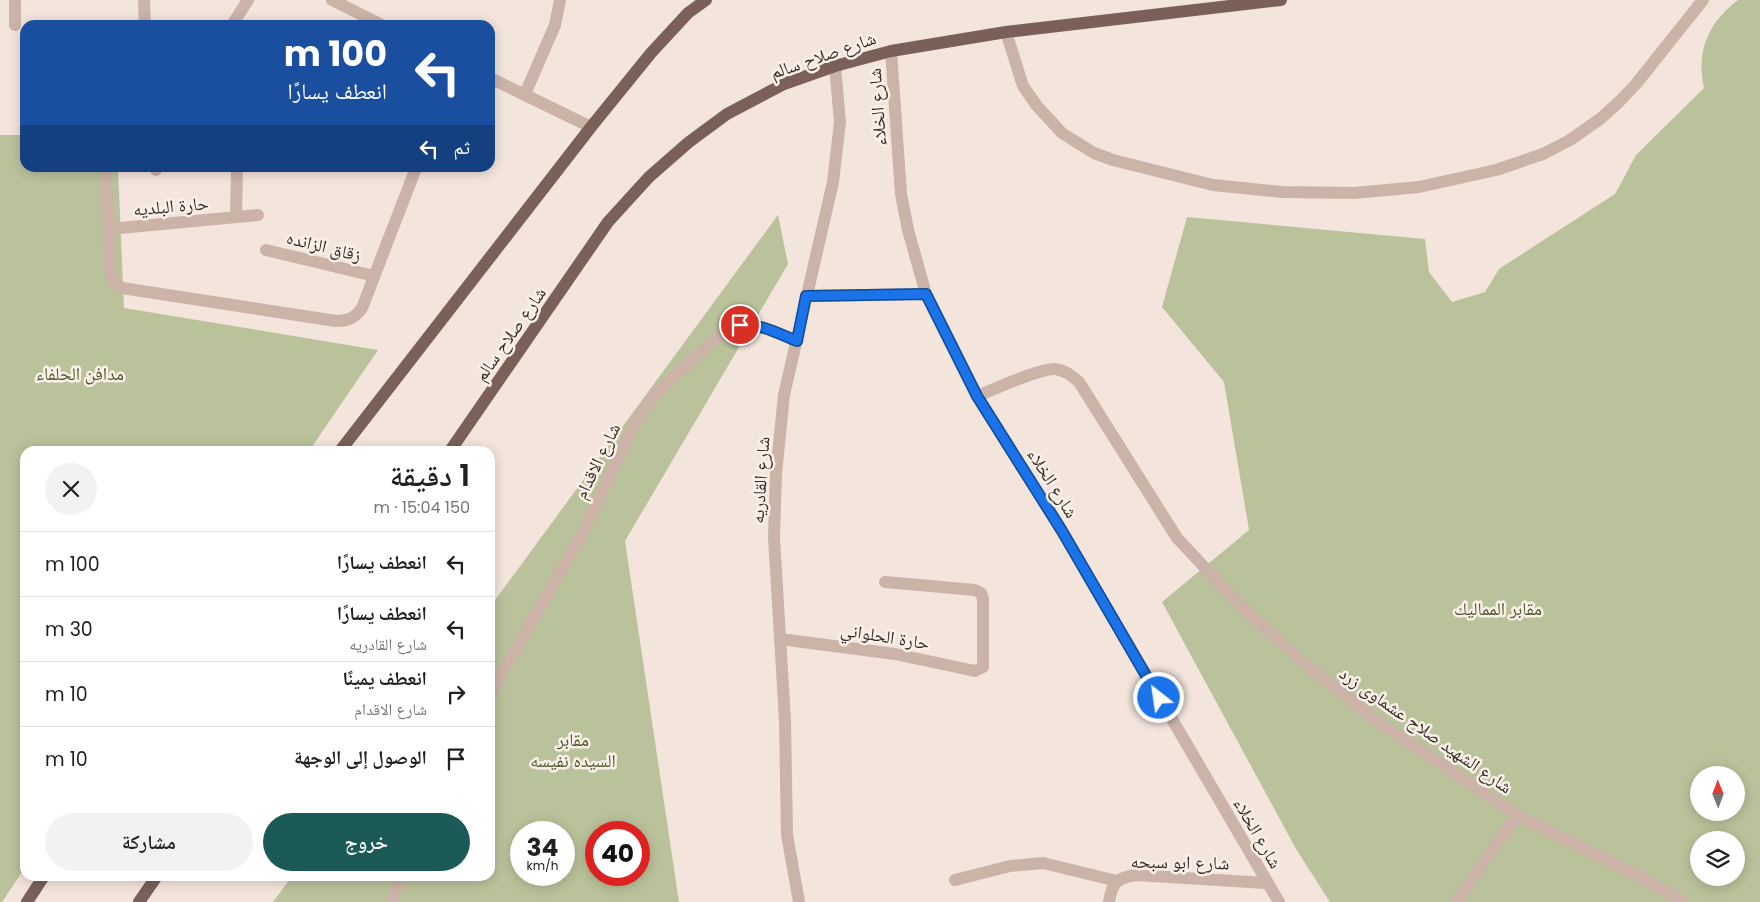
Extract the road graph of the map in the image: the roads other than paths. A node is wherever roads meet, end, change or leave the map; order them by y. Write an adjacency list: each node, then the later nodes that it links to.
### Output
1 (15, 0): 12 (street)
2 (144, 0): 9 (street)
3 (248, 0): 10 (street)
4 (332, 0): 11 (street)
5 (560, 0): 17 (street)
6 (706, 0): 18 (main road)
7 (1281, 0): 13 (main road, شارع صلاح سالم)
8 (1703, 0): 13 (street)
9 (144, 20)
10 (235, 20)
11 (372, 20)
12 (15, 25)
13 (1006, 32): 14 (main road, شارع صلاح سالم)
14 (891, 51): 15 (main road, شارع صلاح سالم); 27 (street, شارع الخلاء)
15 (835, 66): 28 (street, شارع القادريه); 32 (main road, شارع صلاح سالم)
16 (495, 80): 17 (street)
17 (524, 94): 18 (street)
18 (591, 127): 31 (main road)
19 (105, 172): 24 (street)
20 (237, 172): 23 (street)
21 (410, 172): 26 (street)
22 (258, 215): 23 (street, حارة البلديه)
23 (236, 217): 24 (street, حارة البلديه)
24 (109, 229): 26 (street)
25 (266, 250): 26 (street, زقاق الزانده)
26 (374, 276)
27 (926, 294): 28 (street); 30 (street, شارع الخلاء)
28 (806, 296): 29 (street, شارع القادريه)
29 (797, 341): 34 (street, شارع القادريه); 35 (street, شارع الاقدام)
30 (977, 396): 36 (street, شارع الشهيد صلاح عشماوى زرد); 42 (street, شارع الخلاء)
31 (344, 446)
32 (453, 446)
33 (885, 582): 34 (street, حارة الحلواني)
34 (780, 639): 47 (street, شارع القادريه)
35 (495, 685)
36 (1516, 815): 43 (street); 50 (street, شارع الشهيد صلاح عشماوى زرد)
37 (955, 880): 38 (street)
38 (1117, 880): 42 (street, شارع ابو سبحه); 48 (street, شارع ابو سبحه)
39 (41, 881): 44 (main road)
40 (154, 881): 45 (main road)
41 (398, 881): 46 (street)
42 (1266, 883): 49 (street, شارع الخلاء)
43 (1461, 900)
44 (27, 902)
45 (139, 902)
46 (392, 902)
47 (799, 902)
48 (1109, 902)
49 (1279, 902)
50 (1683, 902)

